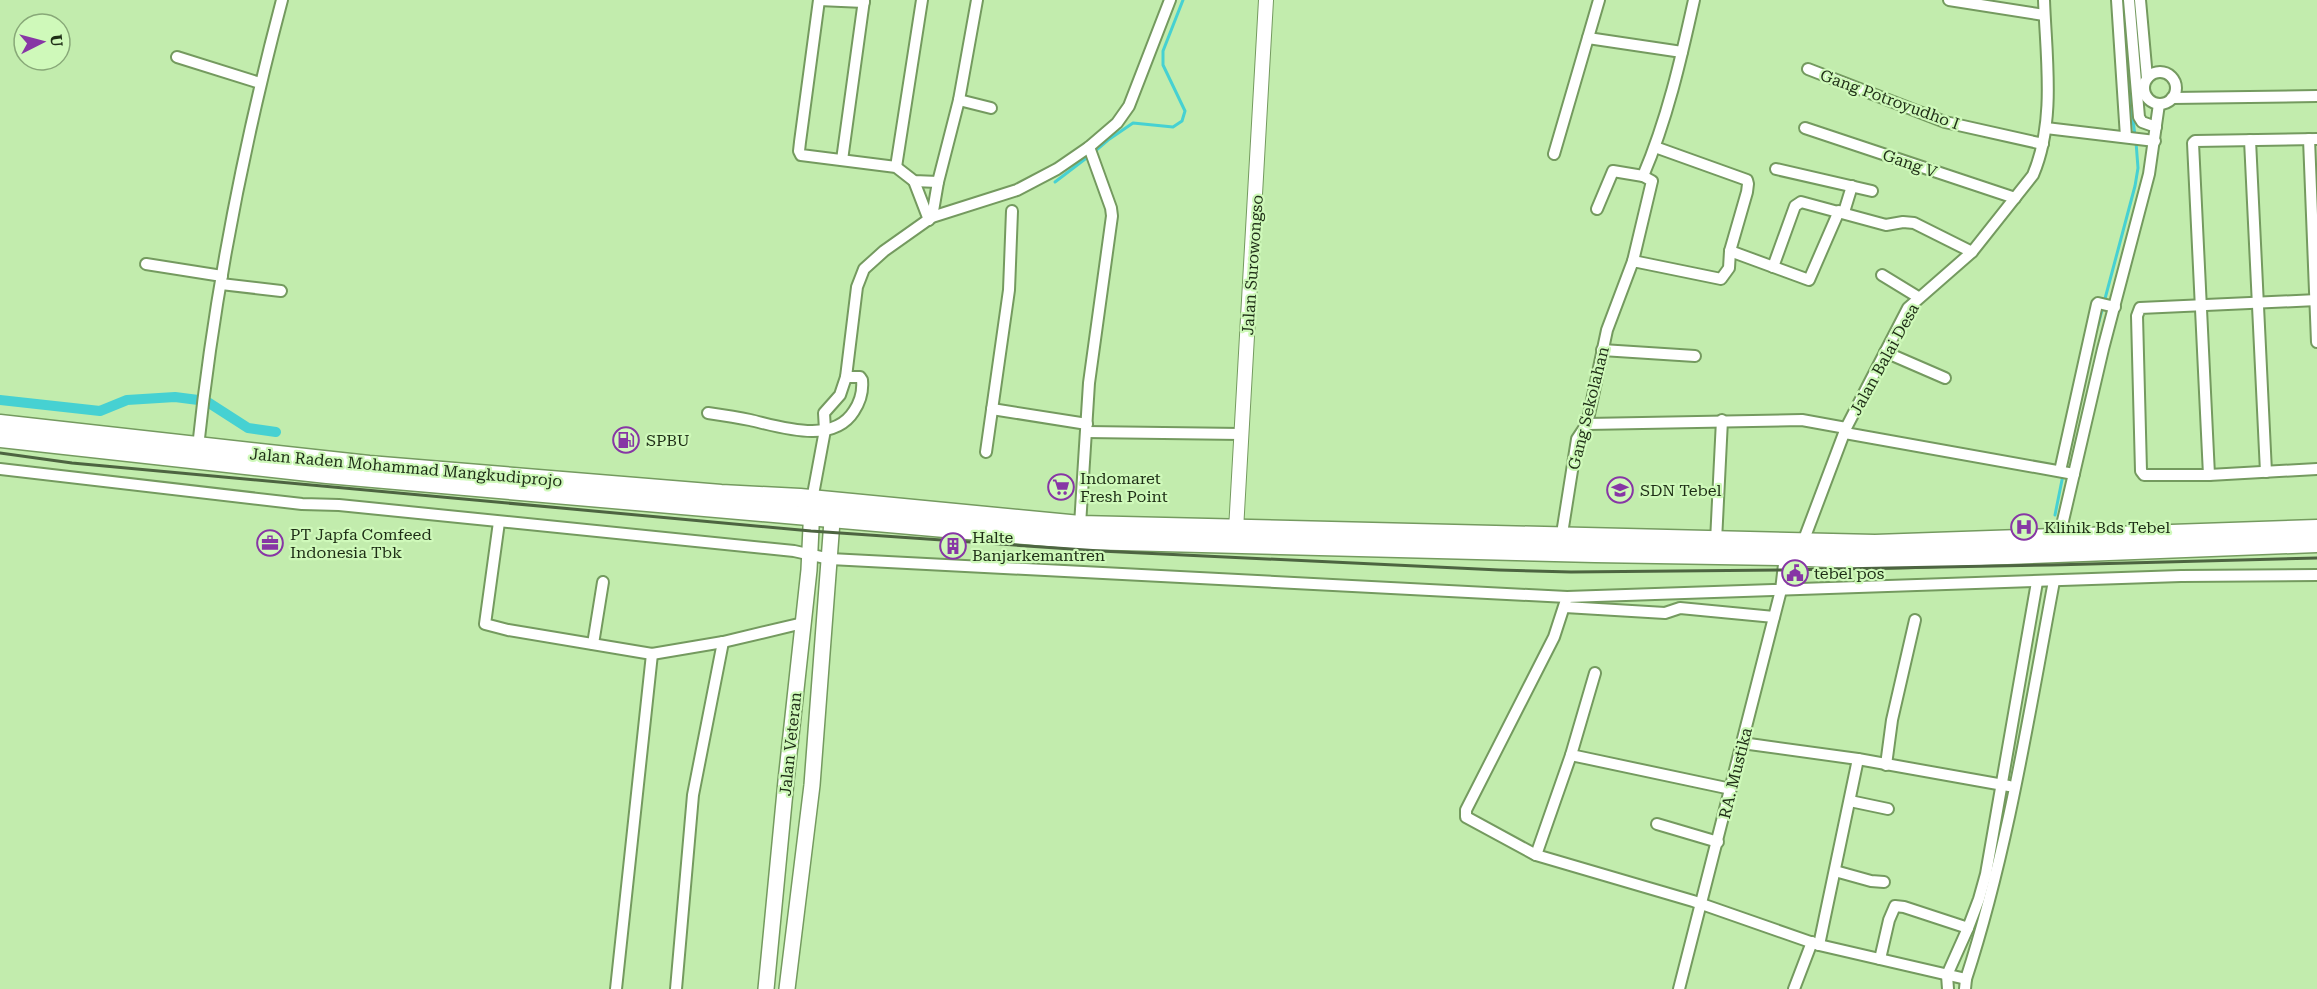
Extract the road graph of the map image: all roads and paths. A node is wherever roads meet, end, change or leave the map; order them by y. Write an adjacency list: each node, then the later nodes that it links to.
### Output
1 (282, 0): 21 (street)
2 (819, 0): 14 (street); 38 (street)
3 (922, 0): 39 (street)
4 (977, 0): 24 (street)
5 (1170, 0): 36 (street)
6 (1266, 0): 81 (street, Jalan Surowongso)
7 (1599, 0): 16 (street)
8 (1694, 0): 17 (street)
9 (1948, 0): 15 (street)
10 (2044, 0): 15 (street, Jalan Balai Desa)
11 (2117, 0): 30 (street)
12 (2129, 0): 29 (street)
13 (2140, 0): 20 (street)
14 (864, 1): 38 (street)
15 (2044, 15): 28 (street, Jalan Balai Desa)
16 (1588, 38): 17 (street); 37 (street)
17 (1682, 52): 35 (street)
18 (177, 57): 21 (street)
19 (1808, 69): 34 (street, Gang Potroyudho I)
20 (2147, 78): 23 (street); 25 (street)
21 (260, 83): 57 (street)
22 (2317, 96): 23 (street)
23 (2172, 98): 25 (street)
24 (959, 100): 26 (street); 43 (street)
25 (2159, 104): 29 (street)
26 (991, 108)
27 (1805, 128): 46 (street, Gang V)
28 (2046, 128): 30 (street); 34 (street, Jalan Balai Desa)
29 (2156, 128): 33 (street)
30 (2133, 138): 33 (street)
31 (2313, 139): 32 (street); 60 (street)
32 (2250, 140): 61 (street); 63 (street)
33 (2155, 141): 62 (street)
34 (2043, 144): 46 (street, Jalan Balai Desa)
35 (1655, 147): 41 (street); 51 (street)
36 (1091, 151): 50 (street); 79 (street)
37 (1554, 154)
38 (842, 160): 39 (street)
39 (896, 167): 42 (street)
40 (1776, 168): 44 (street)
41 (1643, 176): 47 (street); 53 (street, Gang Sekolahan)
42 (914, 181): 43 (street); 50 (street)
43 (938, 182): 50 (street)
44 (1852, 186): 45 (street); 49 (street)
45 (1872, 191)
46 (2015, 198): 52 (street, Jalan Balai Desa)
47 (1598, 209)
48 (1012, 211): 73 (street)
49 (1842, 212): 52 (street); 55 (street); 55 (street)
50 (931, 218): 70 (street)
51 (1730, 251): 53 (street); 55 (street)
52 (1972, 252): 59 (street, Jalan Balai Desa)
53 (1633, 261): 66 (street, Gang Sekolahan)
54 (146, 264): 57 (street)
55 (1773, 267)
56 (1882, 275): 59 (street)
57 (221, 280): 58 (street); 83 (street)
58 (281, 291)
59 (1918, 297): 67 (street, Jalan Balai Desa)
60 (2316, 300): 61 (street); 64 (street)
61 (2258, 303): 63 (street); 88 (street)
62 (2108, 305): 65 (street); 65 (street)
63 (2200, 305): 89 (street); 89 (street)
64 (2317, 342)
65 (2094, 346): 69 (street); 69 (street)
66 (1602, 350): 68 (street); 77 (street, Gang Sekolahan)
67 (1885, 352): 71 (street); 80 (street, Jalan Balai Desa)
68 (1695, 357)
69 (2087, 376): 72 (street); 72 (street)
70 (852, 377): 78 (street); 78 (street)
71 (1945, 378)
72 (2080, 406): 87 (street); 87 (street)
73 (992, 409): 79 (street); 84 (street)
74 (708, 413): 78 (street)
75 (1722, 420): 77 (street); 80 (street); 97 (street)
76 (0, 424): 83 (highway, Jalan Raden Mohammad Mangkudiprojo)
77 (1587, 424): 100 (street, Gang Sekolahan)
78 (829, 426): 90 (street)
79 (1086, 428): 81 (street); 93 (street)
80 (1845, 430): 87 (street); 98 (street, Jalan Balai Desa)
81 (1242, 434): 95 (street, Jalan Surowongso)
82 (0, 438): 90 (highway, Jalan Raden Mohammad Mangkudiprojo)
83 (198, 447): 90 (highway, Jalan Raden Mohammad Mangkudiprojo)
84 (986, 452)
85 (0, 469): 92 (street)
86 (2317, 469): 88 (street)
87 (2067, 472): 96 (street)
88 (2266, 472): 89 (street)
89 (2209, 475)
90 (812, 508): 91 (highway); 101 (main road, Jalan Veteran)
91 (833, 510): 93 (highway); 100 (highway); 103 (main road, Jalan Veteran)
92 (500, 522): 101 (street); 113 (street)
93 (1080, 525): 95 (highway)
94 (2317, 529): 96 (highway)
95 (1236, 530): 100 (highway)
96 (2059, 538): 98 (highway)
97 (1716, 541): 98 (highway); 100 (highway)
98 (1803, 542)
99 (2317, 543): 102 (highway)
100 (1561, 545): 102 (highway)
101 (810, 556): 103 (street); 111 (main road, Jalan Veteran)
102 (1785, 556): 107 (street, RA. Mustika)
103 (830, 559): 108 (street); 121 (main road, Jalan Veteran)
104 (2317, 575): 105 (street)
105 (2046, 581): 107 (street); 122 (street); 122 (street)
106 (603, 582): 113 (street)
107 (1781, 590): 108 (street); 109 (street, RA. Mustika)
108 (1566, 602): 109 (street); 128 (street)
109 (1774, 617): 116 (street, RA. Mustika)
110 (1915, 620): 119 (street)
111 (803, 623): 112 (street); 120 (main road, Jalan Veteran)
112 (723, 642): 114 (street); 138 (street)
113 (593, 644): 114 (street)
114 (652, 654): 137 (street)
115 (1595, 673): 117 (street)
116 (1742, 743): 118 (street); 123 (street, RA. Mustika)
117 (1571, 755): 123 (street); 128 (street)
118 (1858, 759): 119 (street); 124 (street)
119 (1886, 765): 122 (street)
120 (786, 781): 121 (main road); 139 (main road, Jalan Veteran)
121 (812, 785): 140 (main road, Jalan Veteran)
122 (2009, 786): 132 (street); 135 (street)
123 (1731, 789): 127 (street, RA. Mustika)
124 (1850, 801): 125 (street); 129 (street)
125 (1888, 809)
126 (1657, 824): 127 (street)
127 (1718, 842): 131 (street, RA. Mustika)
128 (1536, 855): 131 (street)
129 (1835, 871): 130 (street); 133 (street)
130 (1884, 882)
131 (1700, 903): 133 (street); 141 (street, RA. Mustika)
132 (1968, 928): 134 (street); 135 (street)
133 (1816, 944): 134 (street); 136 (street)
134 (1880, 959): 135 (street)
135 (1958, 979): 142 (street)
136 (1798, 988)
137 (615, 989)
138 (676, 989)
139 (766, 989)
140 (788, 989)
141 (1678, 989)
142 (1948, 989)

